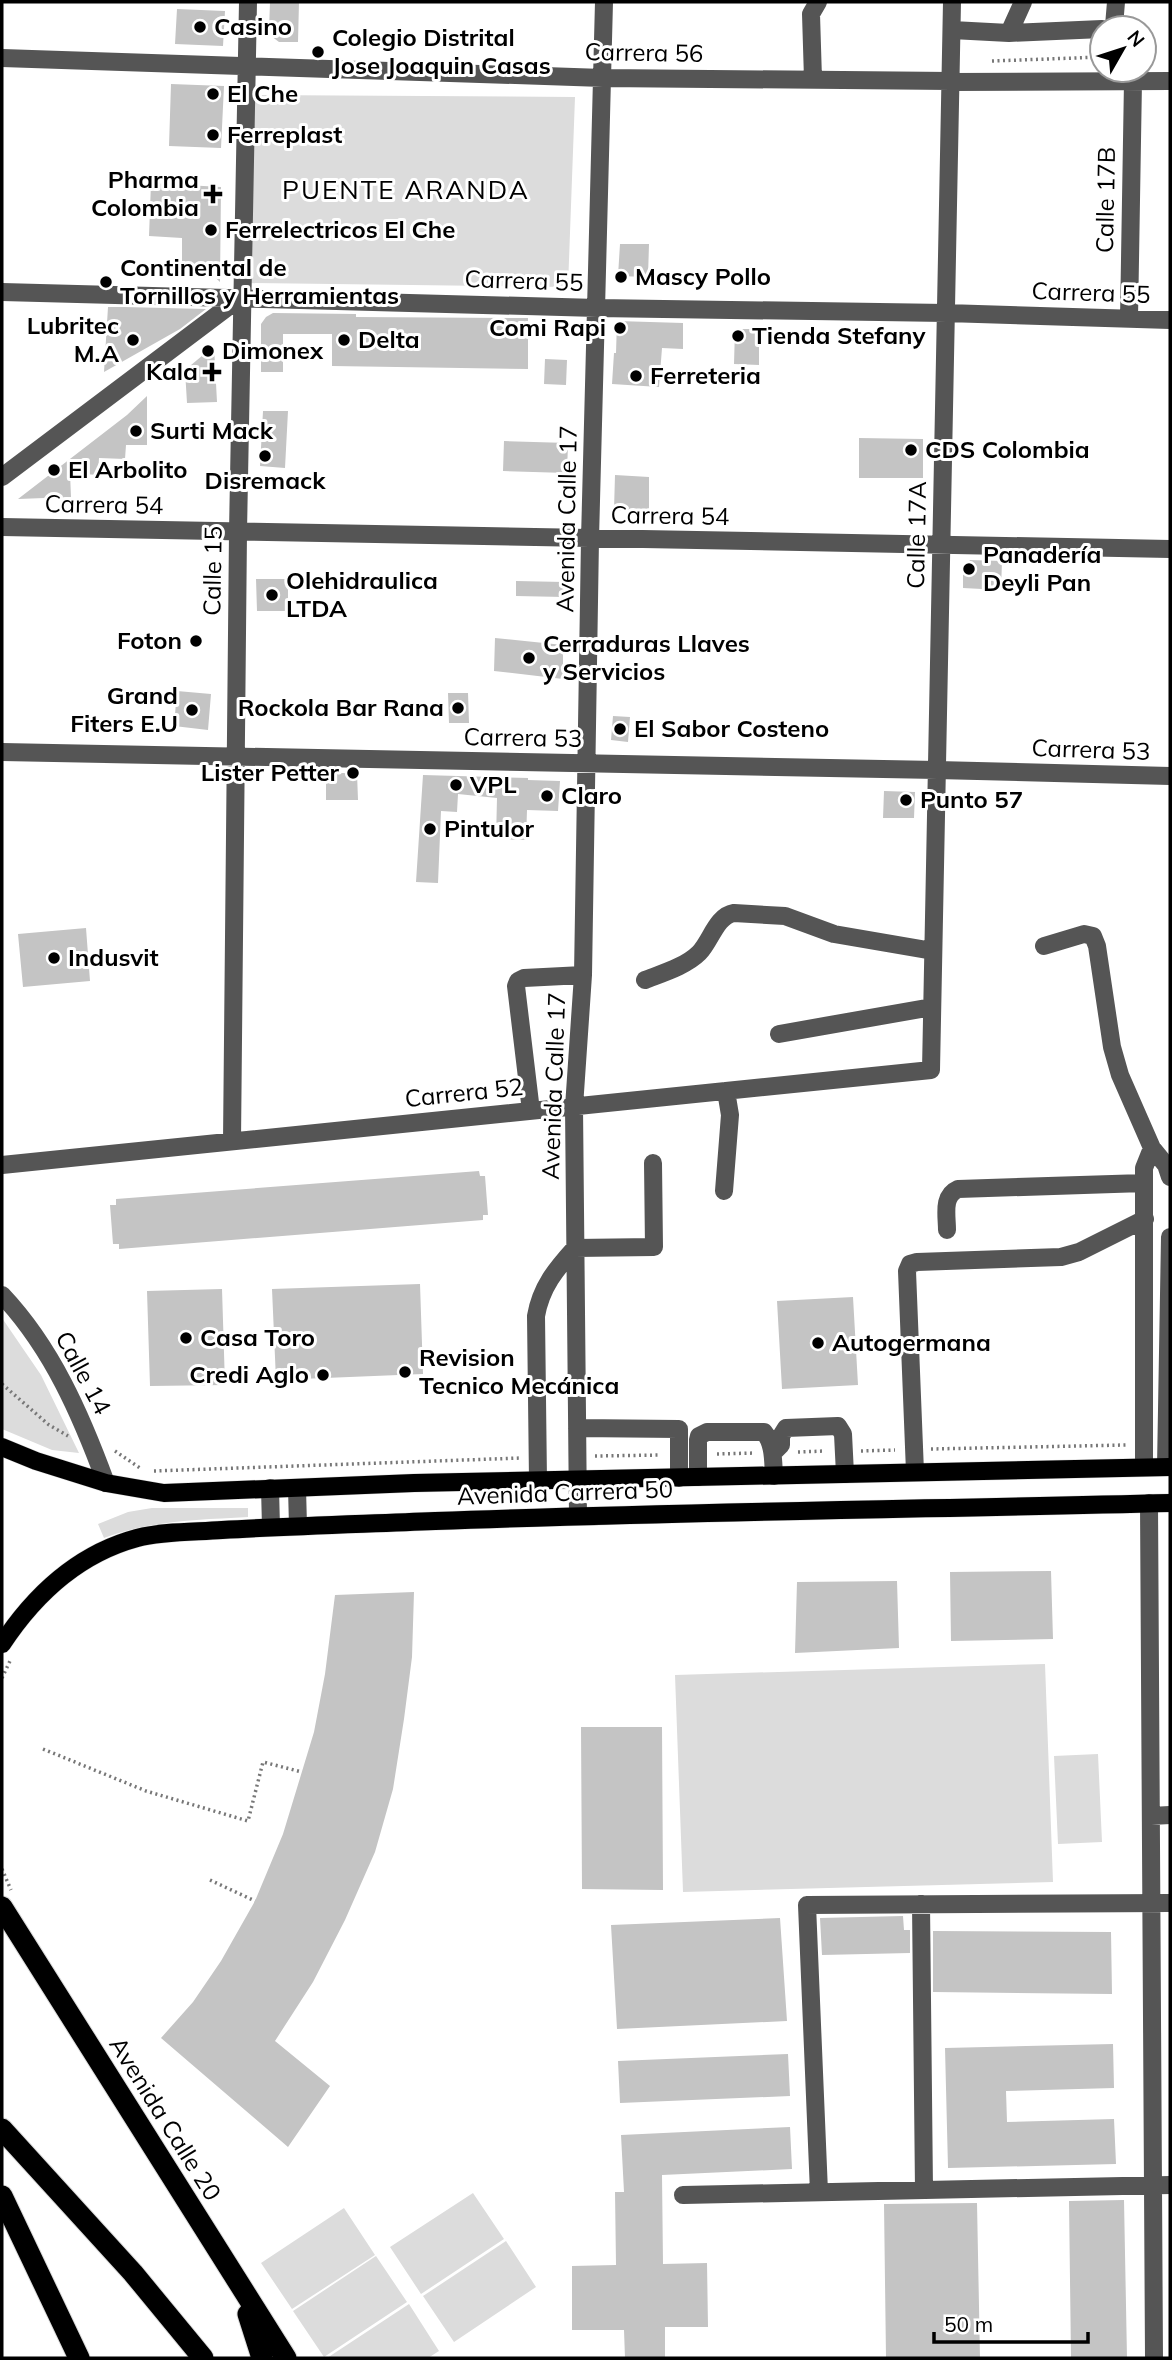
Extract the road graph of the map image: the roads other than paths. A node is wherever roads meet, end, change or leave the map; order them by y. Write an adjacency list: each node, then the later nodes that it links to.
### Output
1 (248, 2): 10 (street, Calle 15)
2 (604, 2): 11 (street, Avenida Calle 17)
3 (818, 2): 12 (street)
4 (952, 2): 6 (street, Calle 17A)
5 (1023, 2): 8 (street)
6 (951, 30): 8 (street); 13 (street, Calle 17A)
7 (1088, 30): 8 (street)
8 (1009, 33)
9 (2, 58): 10 (street, Carrera 56)
10 (246, 66): 11 (street, Carrera 56); 17 (street, Calle 15)
11 (603, 78): 12 (street, Carrera 56); 18 (street, Avenida Calle 17)
12 (813, 79): 13 (street, Carrera 56)
13 (951, 81): 14 (street, Carrera 56); 19 (street, Calle 17A)
14 (1088, 81)
15 (1133, 84): 20 (street, Calle 17B)
16 (2, 292): 17 (street, Carrera 55)
17 (241, 298): 18 (street, Carrera 55); 22 (street); 24 (street, Calle 15)
18 (597, 308): 19 (street, Carrera 55); 25 (street, Avenida Calle 17)
19 (946, 313): 20 (street, Carrera 55); 26 (street, Calle 17A)
20 (1129, 320): 21 (street, Carrera 55)
21 (1170, 320)
22 (2, 477)
23 (2, 527): 24 (street, Carrera 54)
24 (237, 532): 25 (street, Carrera 54); 29 (street, Calle 15)
25 (590, 539): 26 (street, Carrera 54); 30 (street, Avenida Calle 17)
26 (941, 546): 27 (street, Carrera 54); 31 (street, Calle 17A)
27 (1170, 550)
28 (2, 752): 29 (street, Carrera 53)
29 (235, 757): 30 (street, Carrera 53); 43 (street, Calle 15)
30 (588, 763): 31 (street, Carrera 53); 35 (street, Avenida Calle 17)
31 (937, 770): 32 (street, Carrera 53); 34 (street, Calle 17A)
32 (1170, 776)
33 (1044, 946): 44 (street)
34 (933, 951): 36 (street); 37 (street, Calle 17A)
35 (583, 975): 41 (street, Avenida Calle 17); 42 (street)
36 (645, 980)
37 (932, 1007): 38 (street); 39 (street, Calle 17A)
38 (779, 1034)
39 (931, 1070): 40 (street, Carrera 52)
40 (726, 1091): 41 (street, Carrera 52); 49 (street)
41 (574, 1107): 42 (street, Carrera 52); 53 (street, Avenida Calle 17)
42 (531, 1111): 43 (street, Carrera 52)
43 (232, 1142): 46 (street, Carrera 52)
44 (1152, 1148): 47 (street); 48 (street)
45 (653, 1163): 53 (street)
46 (2, 1165)
47 (1170, 1177)
48 (1144, 1183): 50 (street); 51 (street)
49 (724, 1191)
50 (1145, 1219): 59 (street); 60 (street)
51 (947, 1230)
52 (1170, 1237): 58 (street)
53 (575, 1248): 55 (street, Avenida Calle 17); 66 (street)
54 (2, 1295): 67 (street, Calle 14)
55 (577, 1428): 64 (street); 65 (street, Avenida Calle 17)
56 (2, 1447): 67 (main road, Avenida Carrera 50)
57 (773, 1452): 61 (street); 62 (street); 63 (street)
58 (1168, 1467): 59 (main road, Avenida Carrera 50)
59 (1144, 1468): 60 (main road, Avenida Carrera 50)
60 (915, 1472): 61 (main road, Avenida Carrera 50)
61 (845, 1474): 62 (main road, Avenida Carrera 50)
62 (774, 1476): 63 (main road, Avenida Carrera 50)
63 (698, 1477): 64 (main road, Avenida Carrera 50)
64 (680, 1478): 65 (main road, Avenida Carrera 50)
65 (578, 1480): 66 (main road, Avenida Carrera 50); 72 (street, Avenida Calle 17)
66 (538, 1481): 69 (main road, Avenida Carrera 50)
67 (106, 1483): 68 (main road, Avenida Carrera 50)
68 (270, 1488): 69 (main road, Avenida Carrera 50); 74 (street)
69 (297, 1488): 73 (street)
70 (1149, 1503): 71 (main road, Avenida Carrera 50); 72 (main road, Avenida Carrera 50); 77 (street)
71 (1170, 1503)
72 (578, 1516): 73 (main road, Avenida Carrera 50)
73 (298, 1526): 74 (main road, Avenida Carrera 50)
74 (271, 1527): 75 (main road, Avenida Carrera 50)
75 (6, 1652)
76 (1170, 1815): 77 (street)
77 (1151, 1816): 78 (street)
78 (1152, 1903): 79 (street); 80 (street); 83 (street)
79 (1170, 1903)
80 (921, 1904): 84 (street); 85 (street)
81 (2, 1907): 88 (highway, Avenida Calle 20)
82 (2, 2129): 90 (highway)
83 (1162, 2185): 84 (street); 93 (street)
84 (924, 2190): 85 (street)
85 (819, 2192): 86 (street)
86 (683, 2195)
87 (2, 2196): 89 (highway)
88 (237, 2283): 91 (highway); 92 (highway, Avenida Calle 20)
89 (79, 2358)
90 (203, 2358)
91 (262, 2358)
92 (286, 2358)
93 (1154, 2358)

